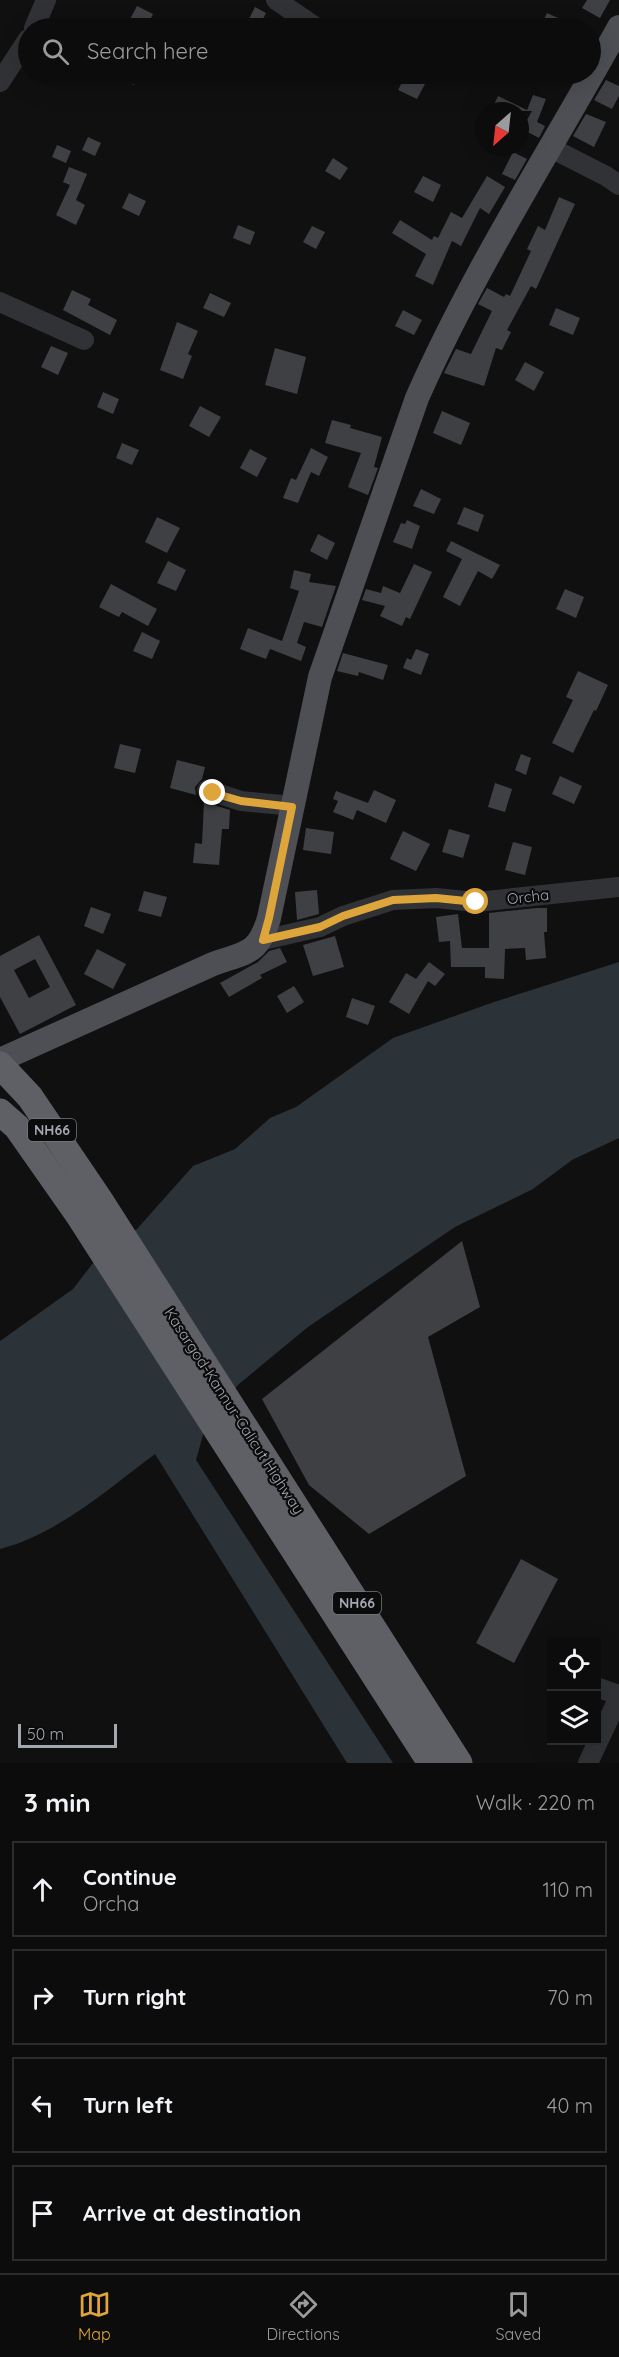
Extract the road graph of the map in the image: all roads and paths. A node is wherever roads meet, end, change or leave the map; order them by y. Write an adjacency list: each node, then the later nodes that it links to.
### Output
1 (46, 0): 3 (street)
2 (276, 0): 4 (street)
3 (38, 18)
4 (302, 18)
5 (619, 27): 7 (main road)
6 (18, 54): 8 (street)
7 (601, 59)
8 (0, 82)
9 (587, 84): 10 (main road)
10 (551, 148): 11 (street); 15 (main road)
11 (619, 185)
12 (0, 302): 13 (street)
13 (84, 340)
14 (207, 790): 15 (street)
15 (292, 807): 17 (main road)
16 (619, 887): 17 (street, Orcha)
17 (263, 940): 18 (main road)
18 (0, 1060)
19 (0, 1065): 21 (highway, Kasargod-Kannur-Calicut Highway / NH66)
20 (0, 1113): 21 (highway, Kasargod-Kannur-Calicut Highway / NH66)
21 (88, 1207): 22 (highway, Kasargod-Kannur-Calicut Highway / NH66)
22 (244, 1449): 25 (highway, Kasargod-Kannur-Calicut Highway / NH66); 26 (highway, Kasargod-Kannur-Calicut Highway / NH66)
23 (601, 1689): 24 (street)
24 (619, 1696): 27 (street)
25 (431, 1763)
26 (459, 1763)
27 (588, 1763)

